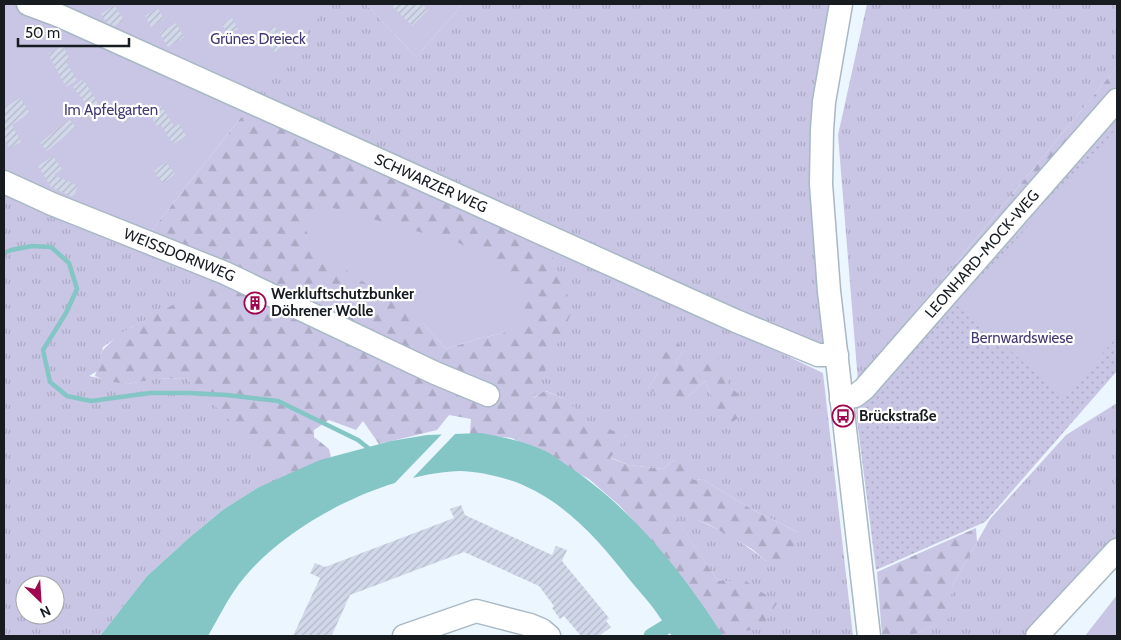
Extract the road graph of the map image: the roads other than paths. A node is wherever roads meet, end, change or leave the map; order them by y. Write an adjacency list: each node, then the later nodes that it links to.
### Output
1 (28, 4): 5 (street, SCHWARZER WEG)
2 (841, 4): 5 (street)
3 (1117, 100): 7 (street, LEONHARD-MOCK-WEG)
4 (4, 182): 6 (street, WEISSDORNWEG)
5 (837, 355): 7 (street)
6 (488, 395)
7 (853, 399): 11 (street)
8 (1117, 550): 12 (street)
9 (404, 636): 10 (street)
10 (549, 636)
11 (869, 636)
12 (1037, 636)

